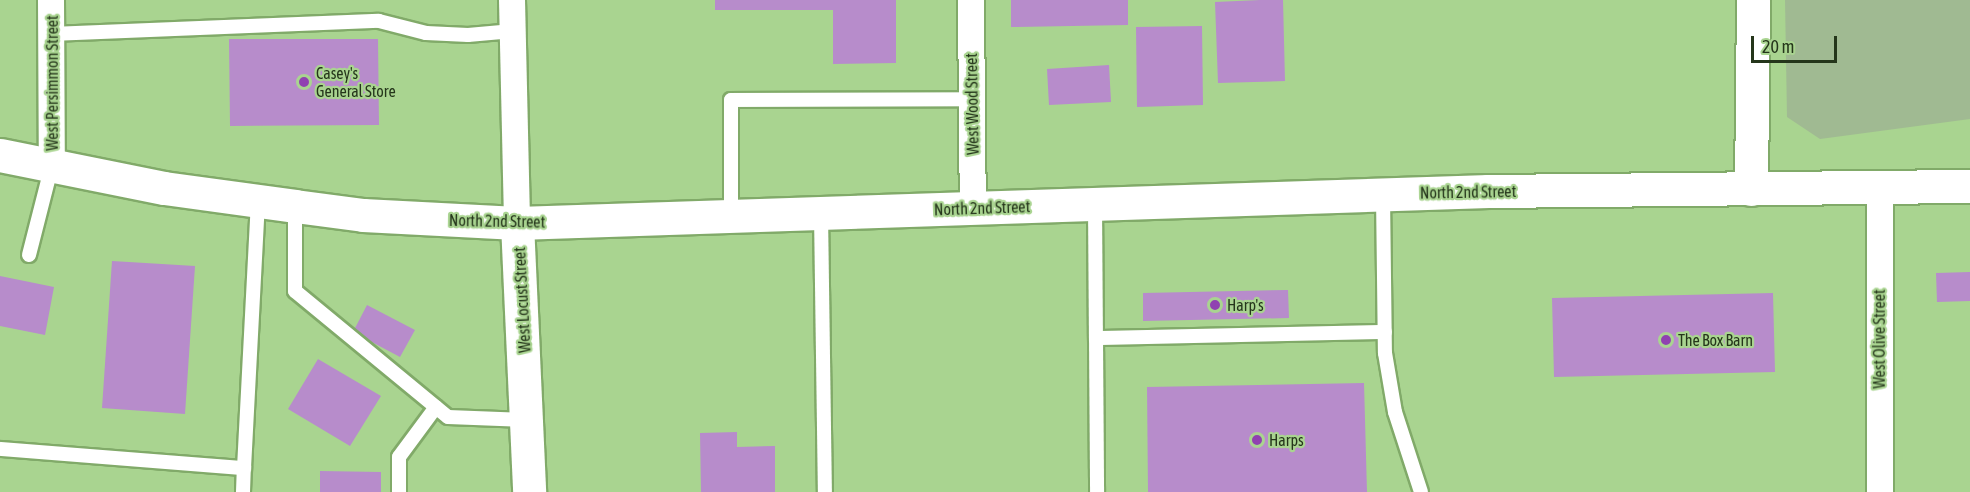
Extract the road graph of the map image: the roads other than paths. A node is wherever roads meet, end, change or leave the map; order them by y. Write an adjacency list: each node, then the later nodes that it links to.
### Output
1 (51, 0): 6 (street, West Persimmon Street)
2 (512, 0): 5 (street, West Locust Street)
3 (970, 0): 7 (street, West Wood Street)
4 (1753, 0): 12 (main road)
5 (513, 31): 6 (lane); 20 (street, West Locust Street)
6 (51, 34): 9 (street, West Persimmon Street)
7 (972, 99): 17 (street, West Wood Street); 19 (lane)
8 (0, 155): 9 (main road, North 2nd Street)
9 (52, 165): 14 (main road, North 2nd Street); 21 (lane)
10 (1970, 186): 11 (main road, North 2nd Street)
11 (1880, 187): 12 (main road, North 2nd Street); 34 (street, West Olive Street)
12 (1751, 189): 13 (main road, North 2nd Street)
13 (1383, 195): 15 (main road, North 2nd Street); 22 (lane)
14 (258, 201): 16 (main road, North 2nd Street); 27 (lane)
15 (1095, 204): 17 (main road, North 2nd Street); 23 (lane)
16 (295, 206): 20 (main road, North 2nd Street); 24 (lane)
17 (973, 209): 18 (main road, North 2nd Street)
18 (821, 213): 19 (main road, North 2nd Street); 31 (lane)
19 (731, 216): 20 (main road, North 2nd Street)
20 (517, 224): 25 (main road, West Locust Street)
21 (29, 255)
22 (1385, 332): 23 (lane); 33 (lane)
23 (1096, 338): 32 (lane)
24 (436, 407): 25 (lane); 29 (lane)
25 (528, 420): 30 (main road, West Locust Street)
26 (0, 449): 27 (lane)
27 (244, 468): 28 (lane)
28 (243, 492)
29 (399, 492)
30 (529, 492)
31 (825, 492)
32 (1097, 492)
33 (1421, 492)
34 (1880, 492)

